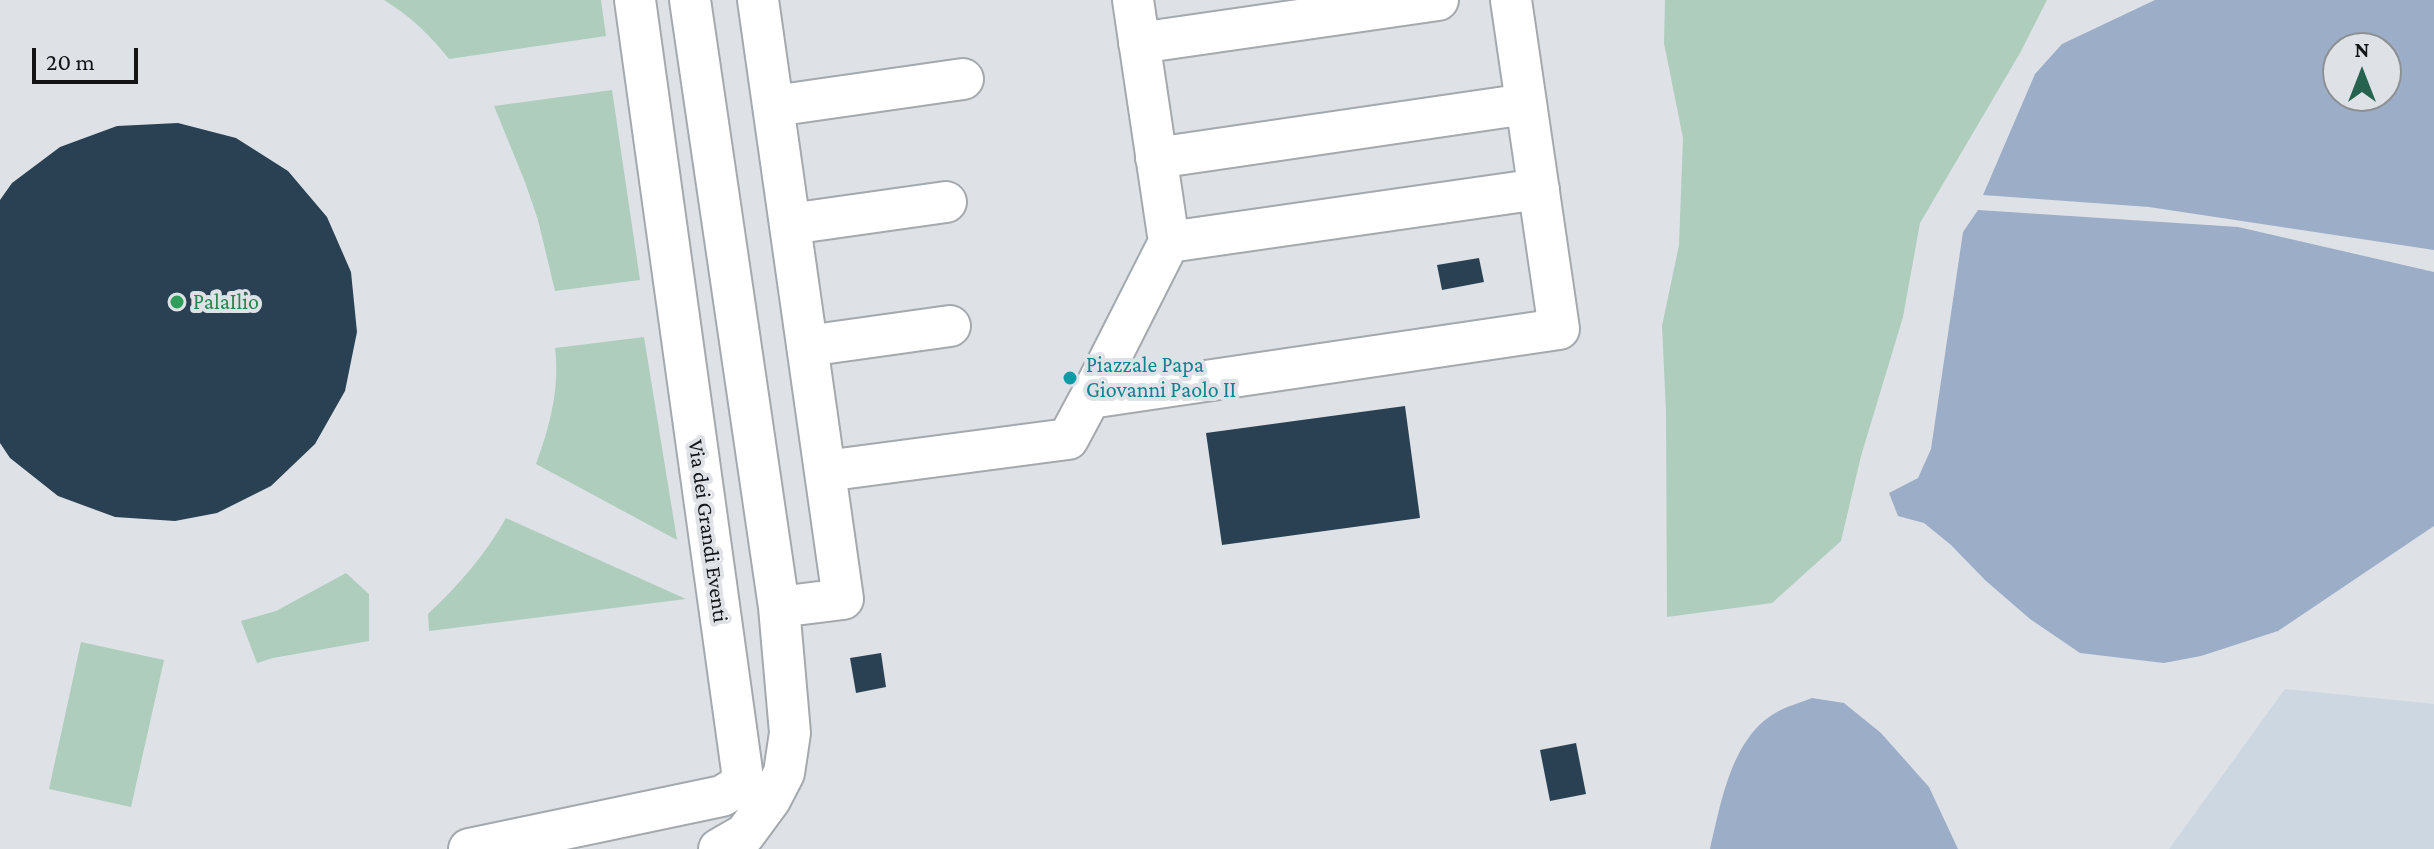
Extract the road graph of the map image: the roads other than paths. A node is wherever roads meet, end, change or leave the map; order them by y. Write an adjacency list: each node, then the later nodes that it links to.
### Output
1 (635, 0): 17 (street, Via dei Grandi Eventi)
2 (690, 0): 16 (street)
3 (758, 0): 10 (street)
4 (1133, 0): 7 (street)
5 (1438, 0): 7 (street)
6 (1511, 0): 9 (street)
7 (1139, 43): 11 (street)
8 (963, 79): 10 (street)
9 (1526, 104): 11 (street); 12 (street)
10 (774, 106): 14 (street)
11 (1156, 158): 15 (street)
12 (1539, 189): 15 (street); 20 (street)
13 (946, 202): 14 (street)
14 (790, 224): 19 (street)
15 (1169, 242): 20 (street)
16 (733, 296): 17 (street); 22 (street)
17 (677, 304): 23 (street, Via dei Grandi Eventi)
18 (950, 326): 19 (street)
19 (807, 346): 21 (street)
20 (1090, 398): 21 (street)
21 (825, 471): 22 (street)
22 (779, 607): 24 (street)
23 (469, 849)
24 (719, 849)

